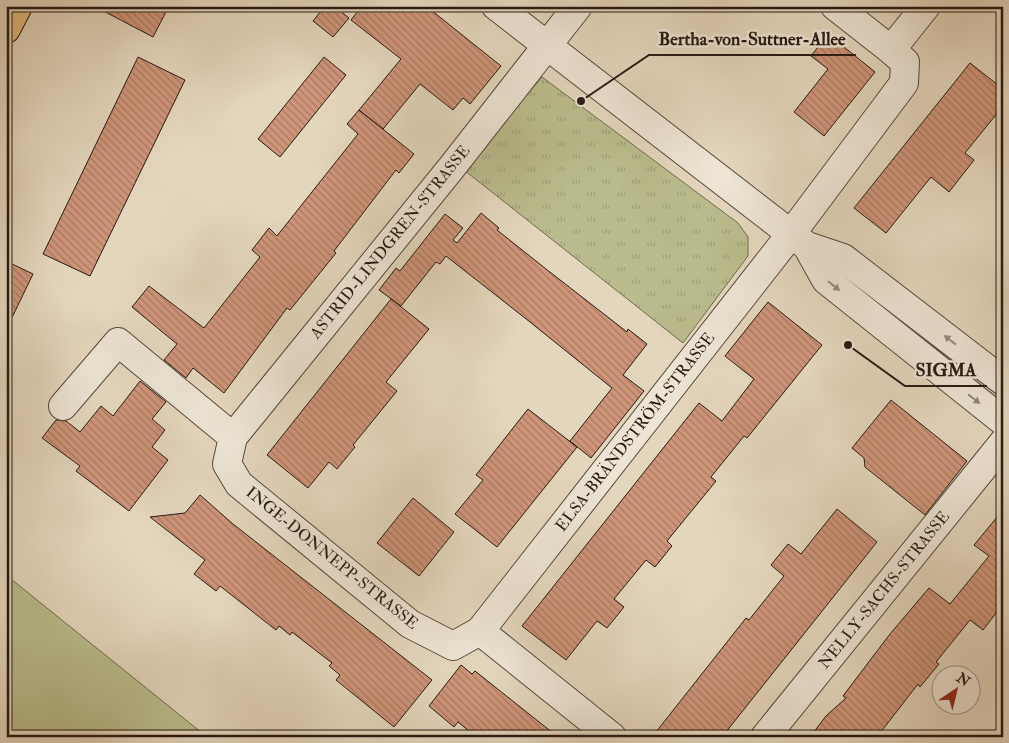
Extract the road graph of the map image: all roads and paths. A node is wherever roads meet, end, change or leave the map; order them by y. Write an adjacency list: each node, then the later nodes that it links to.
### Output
1 (18, 6): 6 (main road)
2 (496, 6): 7 (street)
3 (578, 6): 7 (street, ASTRID-LINDGREN-STRASSE)
4 (835, 6): 8 (street)
5 (926, 6): 8 (street)
6 (6, 29)
7 (546, 46): 9 (street); 13 (street, ASTRID-LINDGREN-STRASSE)
8 (891, 50): 9 (street, ELSA-BRÄNDSTRÖM-STRASSE)
9 (799, 240): 10 (street, one-way to 9); 12 (street, one-way to 12); 15 (street, ELSA-BRÄNDSTRÖM-STRASSE)
10 (1003, 381)
11 (63, 406): 13 (street)
12 (1003, 421)
13 (233, 437): 15 (street, INGE-DONNEPP-STRASSE)
14 (1003, 443): 17 (street, NELLY-SACHS-STRASSE)
15 (480, 631): 16 (street)
16 (612, 737)
17 (765, 737)

